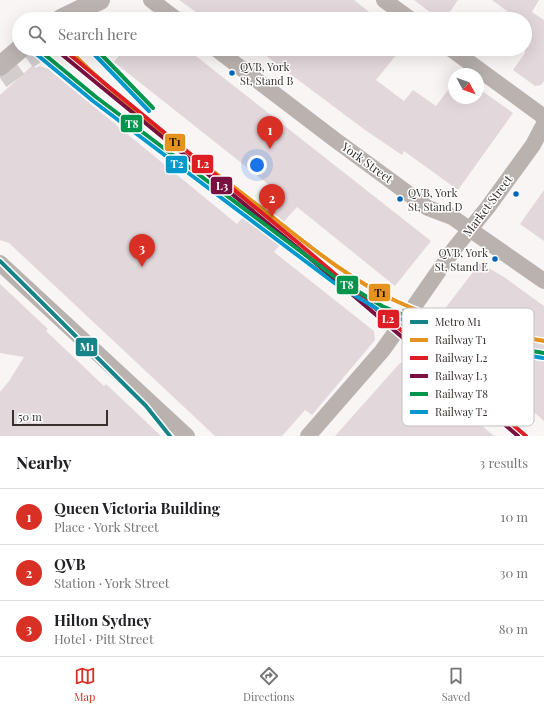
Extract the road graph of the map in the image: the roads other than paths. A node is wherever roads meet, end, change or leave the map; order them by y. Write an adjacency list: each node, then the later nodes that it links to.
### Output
1 (100, 0): 4 (main road)
2 (151, 0): 5 (street)
3 (384, 0): 6 (street)
4 (75, 12)
5 (167, 12)
6 (400, 12)
7 (12, 56): 10 (main road)
8 (225, 56): 13 (street, York Street)
9 (461, 56): 11 (street)
10 (0, 66)
11 (544, 117)
12 (544, 124): 13 (street, Market Street)
13 (470, 229): 15 (street, York Street); 16 (street, Market Street)
14 (0, 263): 18 (street)
15 (544, 281)
16 (412, 308)
17 (402, 322): 19 (street, Market Street)
18 (187, 436)
19 (308, 436)

